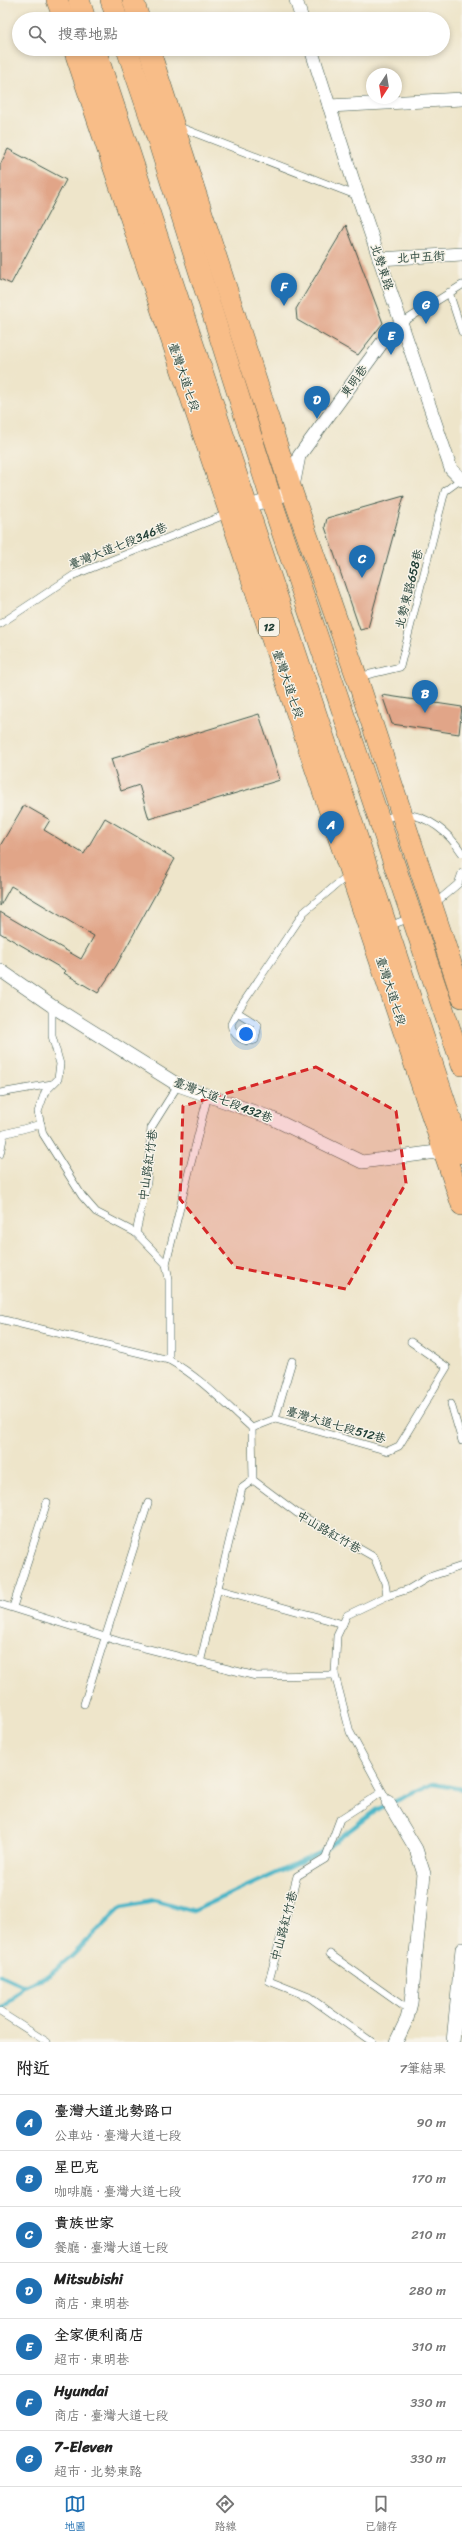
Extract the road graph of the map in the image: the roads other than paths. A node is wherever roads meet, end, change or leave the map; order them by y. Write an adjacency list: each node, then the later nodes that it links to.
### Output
1 (57, 0): 6 (main road)
2 (79, 0): 7 (main road)
3 (110, 0): 8 (main road)
4 (133, 0): 9 (main road)
5 (296, 0): 10 (street)
6 (61, 12)
7 (83, 12)
8 (114, 12)
9 (137, 12)
10 (300, 12)
11 (76, 56): 29 (main road, 臺灣大道七段 / 12)
12 (97, 56): 29 (main road, 臺灣大道七段 / 12)
13 (129, 56): 28 (main road)
14 (151, 56): 18 (main road)
15 (313, 56): 17 (street, 北勢東路)
16 (462, 99): 17 (street)
17 (329, 106): 19 (street, 北勢東路)
18 (174, 125): 19 (lane); 27 (main road)
19 (358, 196): 21 (street, 北勢東路)
20 (462, 254): 21 (street, 北中五街)
21 (379, 259): 24 (street, 北勢東路)
22 (462, 285): 23 (lane)
23 (449, 292): 24 (lane); 25 (lane)
24 (400, 324): 26 (street, 北勢東路); 27 (street, 東明巷)
25 (462, 332)
26 (461, 480): 31 (lane, 北勢東路658巷)
27 (292, 492): 28 (street); 31 (main road)
28 (271, 499): 29 (street); 33 (main road)
29 (238, 511): 30 (lane, 臺灣大道七段346巷); 35 (main road, 臺灣大道七段 / 12); 38 (main road, 臺灣大道七段 / 12)
30 (0, 624)
31 (357, 678): 32 (main road)
32 (402, 814): 33 (lane); 34 (lane); 37 (main road)
33 (380, 820): 37 (main road)
34 (462, 853)
35 (352, 872): 38 (main road, 臺灣大道七段 / 12); 42 (lane)
36 (462, 872): 37 (lane)
37 (422, 911): 38 (lane); 40 (main road); 43 (main road)
38 (379, 930): 49 (main road, 臺灣大道七段 / 12)
39 (0, 970): 41 (street, 臺灣大道七段432巷)
40 (462, 997)
41 (52, 1006): 44 (lane); 45 (street, 臺灣大道七段432巷)
42 (237, 1012): 42 (lane)
43 (462, 1064)
44 (52, 1084): 46 (lane); 48 (lane)
45 (178, 1084): 47 (street, 臺灣大道七段432巷); 52 (lane, 中山路紅竹巷)
46 (0, 1093)
47 (208, 1096): 49 (street, 臺灣大道七段432巷); 53 (lane)
48 (41, 1124): 50 (lane); 52 (lane)
49 (453, 1152): 51 (main road, 臺灣大道七段 / 12)
50 (0, 1154)
51 (462, 1206)
52 (136, 1233): 53 (lane)
53 (166, 1264): 56 (lane)
54 (0, 1319): 56 (lane)
55 (411, 1342): 59 (lane, 臺灣大道七段512巷)
56 (169, 1360): 60 (lane)
57 (292, 1361): 59 (lane)
58 (451, 1404): 61 (lane)
59 (275, 1419): 60 (lane, 臺灣大道七段512巷)
60 (252, 1428): 62 (lane)
61 (462, 1441)
62 (253, 1480): 66 (lane); 67 (lane, 中山路紅竹巷)
63 (47, 1502): 69 (lane)
64 (148, 1503): 71 (lane)
65 (462, 1566): 67 (lane)
66 (217, 1589): 70 (lane); 72 (lane)
67 (387, 1596): 70 (lane)
68 (0, 1604): 69 (lane)
69 (12, 1607): 71 (lane)
70 (343, 1624): 73 (lane)
71 (104, 1636): 72 (lane); 74 (lane)
72 (200, 1663): 73 (lane)
73 (335, 1675): 75 (lane)
74 (84, 1704)
75 (385, 1797): 78 (street); 81 (lane, 中山路紅竹巷)
76 (462, 1949): 83 (street)
77 (330, 1954): 78 (lane)
78 (410, 2011): 82 (street)
79 (0, 2014): 80 (lane)
80 (47, 2042)
81 (371, 2042)
82 (396, 2042)
83 (453, 2042)

